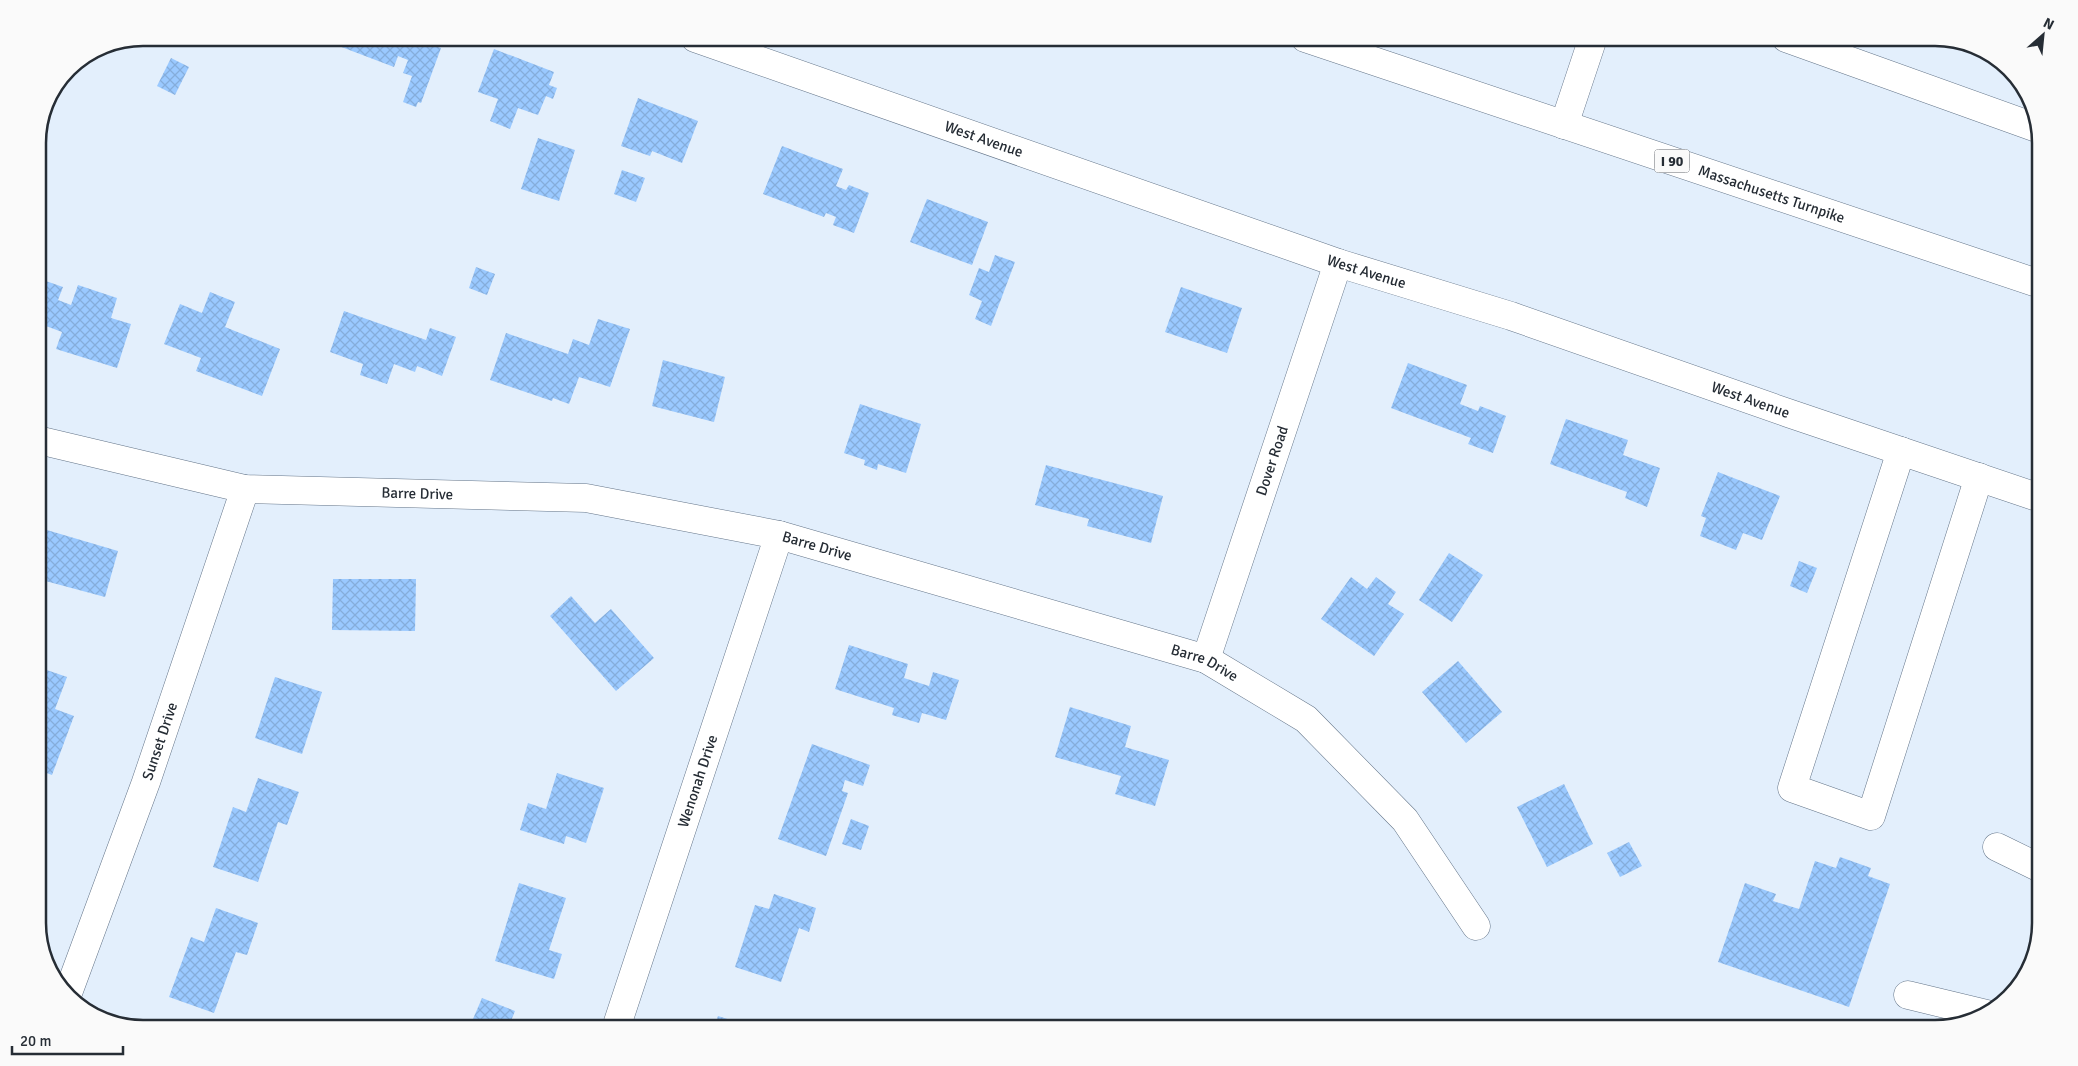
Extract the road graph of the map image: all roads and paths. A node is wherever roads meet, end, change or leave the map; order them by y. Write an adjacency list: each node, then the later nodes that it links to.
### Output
1 (718, 46): 7 (main road, West Avenue)
2 (1328, 46): 5 (main road, Massachusetts Turnpike / I 90)
3 (1590, 46): 5 (main road)
4 (1808, 46): 6 (main road)
5 (1564, 125): 8 (main road, Massachusetts Turnpike / I 90)
6 (2030, 126)
7 (1338, 263): 10 (main road, West Avenue); 15 (main road, Dover Road)
8 (2032, 281)
9 (46, 442): 12 (main road, Barre Drive)
10 (1901, 451): 11 (main road, West Avenue); 11 (main road)
11 (1979, 477): 13 (main road, West Avenue)
12 (245, 489): 14 (main road, Barre Drive); 19 (main road, Sunset Drive)
13 (2032, 495)
14 (779, 535): 15 (main road, Barre Drive); 22 (main road, Wenonah Drive)
15 (1206, 659): 18 (main road, Barre Drive)
16 (1996, 847): 17 (main road)
17 (2032, 864)
18 (1476, 926)
19 (70, 987)
20 (1908, 995): 21 (main road)
21 (1975, 1011)
22 (619, 1020)

